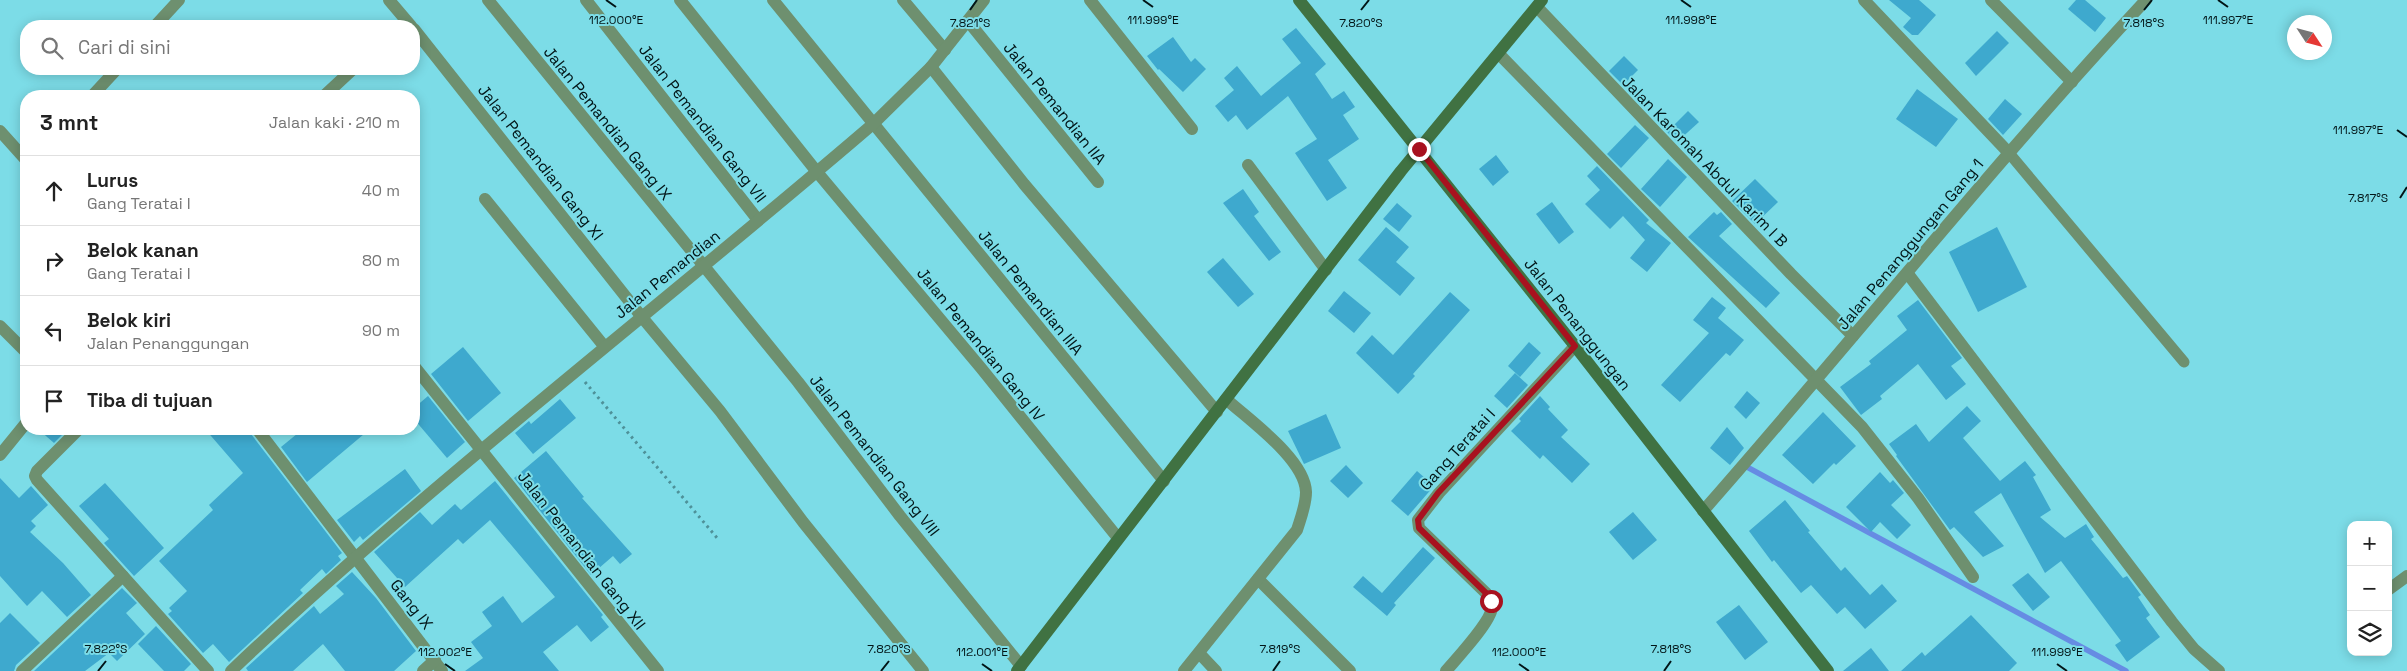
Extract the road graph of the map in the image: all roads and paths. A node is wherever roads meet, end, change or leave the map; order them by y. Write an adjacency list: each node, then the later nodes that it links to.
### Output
1 (179, 0): 15 (street)
2 (389, 0): 16 (street)
3 (488, 0): 38 (street, Jalan Pemandian Gang IX)
4 (586, 0): 37 (street, Jalan Pemandian Gang VII)
5 (680, 0): 34 (street, Jalan Pemandian Gang IV)
6 (773, 0): 27 (street, Jalan Pemandian IIIA)
7 (903, 0): 19 (street)
8 (984, 0): 17 (street, Jalan Pemandian)
9 (1090, 0): 28 (street)
10 (1299, 0): 30 (main road, Jalan Penanggungan)
11 (1864, 0): 32 (street)
12 (1991, 0): 24 (street)
13 (2140, 2): 24 (street, Jalan Penanggungan Gang 1)
14 (1539, 4): 20 (main road); 43 (street, Jalan Karomah Abdul Karim I B)
15 (161, 20)
16 (402, 20)
17 (968, 21): 19 (street, Jalan Pemandian); 35 (street, Jalan Pemandian IIA)
18 (420, 38): 41 (street, Jalan Pemandian Gang XI)
19 (945, 50): 21 (street, Jalan Pemandian)
20 (1499, 54): 30 (main road); 50 (street)
21 (931, 67): 27 (street, Jalan Pemandian); 52 (street)
22 (111, 75): 25 (street)
23 (347, 75): 26 (street)
24 (2072, 82): 32 (street, Jalan Penanggungan Gang 1)
25 (98, 90)
26 (330, 90)
27 (873, 124): 34 (street, Jalan Pemandian); 58 (street, Jalan Pemandian IIIA)
28 (1192, 129)
29 (0, 131): 31 (street)
30 (1419, 149): 39 (main road); 46 (main road, Jalan Penanggungan)
31 (20, 153)
32 (2009, 153): 40 (street, Jalan Penanggungan Gang 1); 47 (lane)
33 (1248, 166): 39 (street)
34 (817, 172): 37 (street, Jalan Pemandian); 60 (street, Jalan Pemandian Gang IV)
35 (1098, 182)
36 (485, 199): 45 (street)
37 (758, 220): 38 (street, Jalan Pemandian)
38 (703, 265): 41 (street, Jalan Pemandian); 70 (street, Jalan Pemandian Gang VIII)
39 (1326, 270): 51 (main road)
40 (1908, 274): 43 (street, Jalan Penanggungan Gang 1); 82 (street)
41 (641, 316): 45 (street, Jalan Pemandian); 76 (street, Jalan Pemandian Gang XI)
42 (0, 326): 44 (street)
43 (1853, 336): 50 (street, Jalan Penanggungan Gang 1)
44 (20, 346)
45 (604, 346): 48 (street, Jalan Pemandian)
46 (1575, 346): 59 (main road, Jalan Penanggungan); 80 (street, Gang Teratai I)
47 (2184, 362)
48 (575, 370): 56 (street, Jalan Pemandian); 61 (path)
49 (420, 373): 56 (street, Jalan Pemandian Gang XII)
50 (1817, 380): 59 (street, Jalan Penanggungan Gang 1); 64 (street)
51 (1226, 399): 52 (main road); 66 (street)
52 (1217, 412): 58 (main road)
53 (20, 430): 57 (street)
54 (73, 435): 63 (street)
55 (262, 435): 62 (street, Gang IX)
56 (482, 449): 62 (street, Jalan Pemandian); 75 (street, Jalan Pemandian Gang XII)
57 (0, 455)
58 (1164, 481): 60 (main road)
59 (1703, 511): 81 (main road, Jalan Penanggungan)
60 (1118, 538): 70 (main road)
61 (718, 540)
62 (355, 558): 69 (street, Gang IX); 73 (street, Jalan Pemandian)
63 (123, 576): 71 (street); 72 (street)
64 (1973, 576)
65 (2407, 576): 67 (street)
66 (1258, 579): 68 (street); 79 (street)
67 (2392, 587)
68 (1198, 654): 77 (street); 78 (street)
69 (438, 666): 74 (street)
70 (1019, 668)
71 (22, 671)
72 (208, 671)
73 (231, 671)
74 (423, 671)
75 (658, 671)
76 (924, 671)
77 (1184, 671)
78 (1216, 671)
79 (1350, 671)
80 (1446, 671)
81 (1828, 671)
82 (2219, 671)

